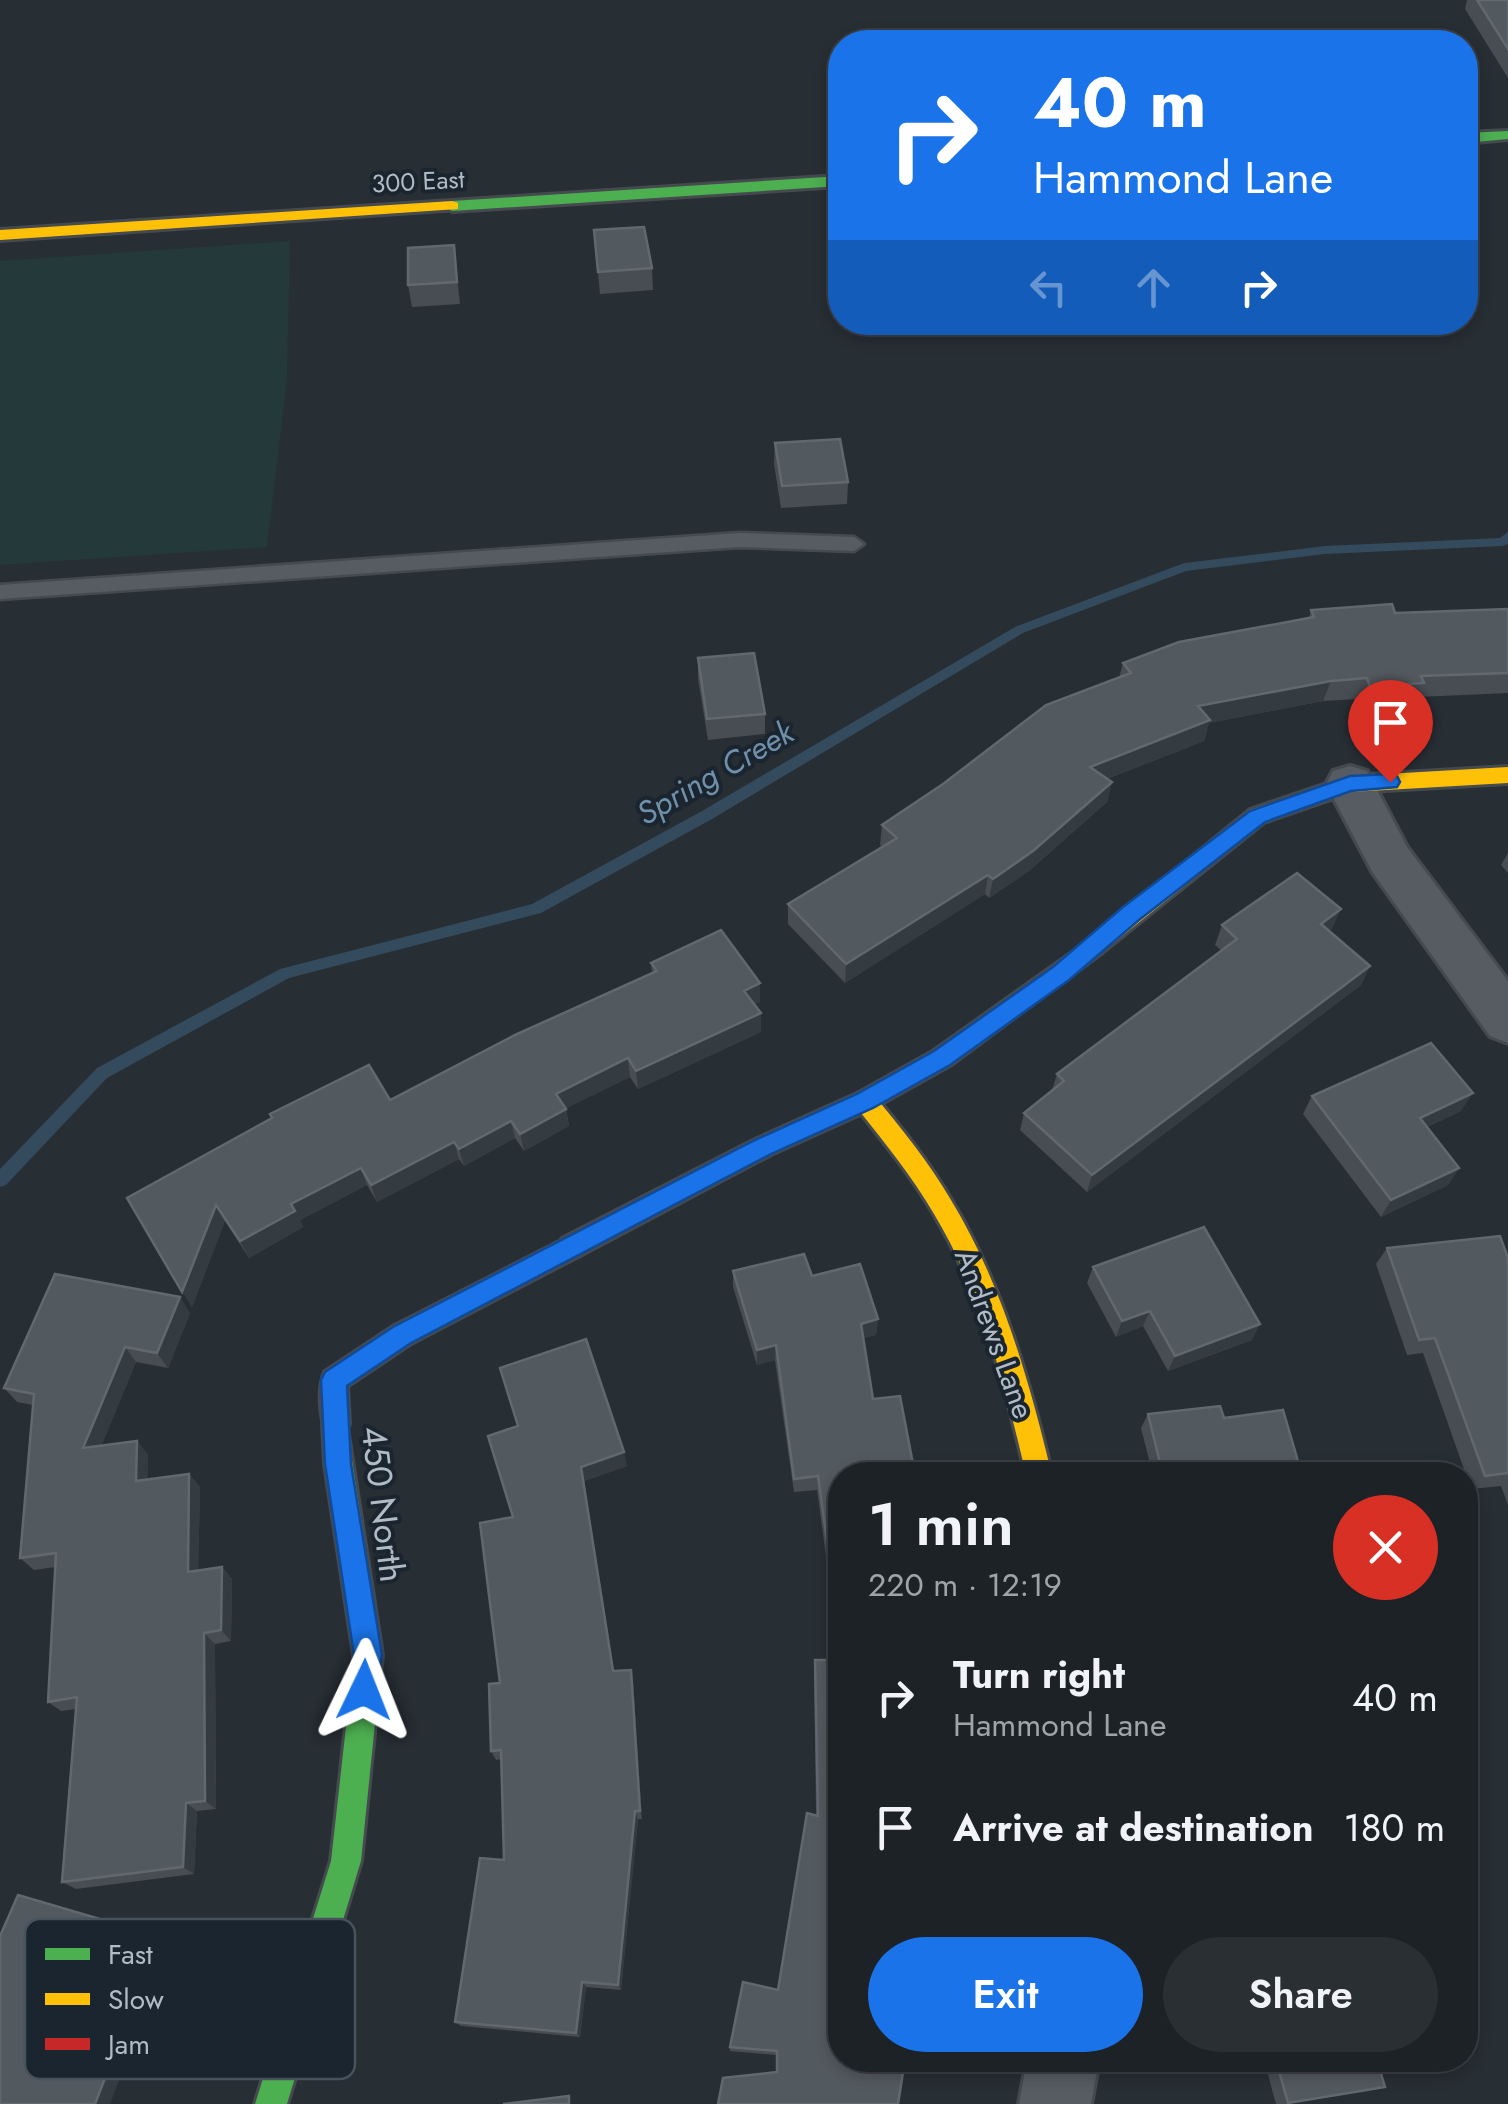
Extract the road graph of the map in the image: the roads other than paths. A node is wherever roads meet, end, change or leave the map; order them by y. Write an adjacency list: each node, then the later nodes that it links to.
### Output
1 (1508, 135): 2 (street)
2 (1478, 137)
3 (828, 182): 4 (street, 300 East)
4 (0, 234)
5 (854, 544): 6 (lane)
6 (0, 592)
7 (1508, 774): 8 (street)
8 (1350, 784): 9 (street); 10 (street)
9 (1508, 1021)
10 (865, 1101): 11 (street, Andrews Lane); 12 (street, 450 North)
11 (1036, 1462)
12 (328, 1919)
13 (1061, 2072): 16 (street)
14 (279, 2079): 15 (street, 450 North)
15 (271, 2104)
16 (1055, 2104)

